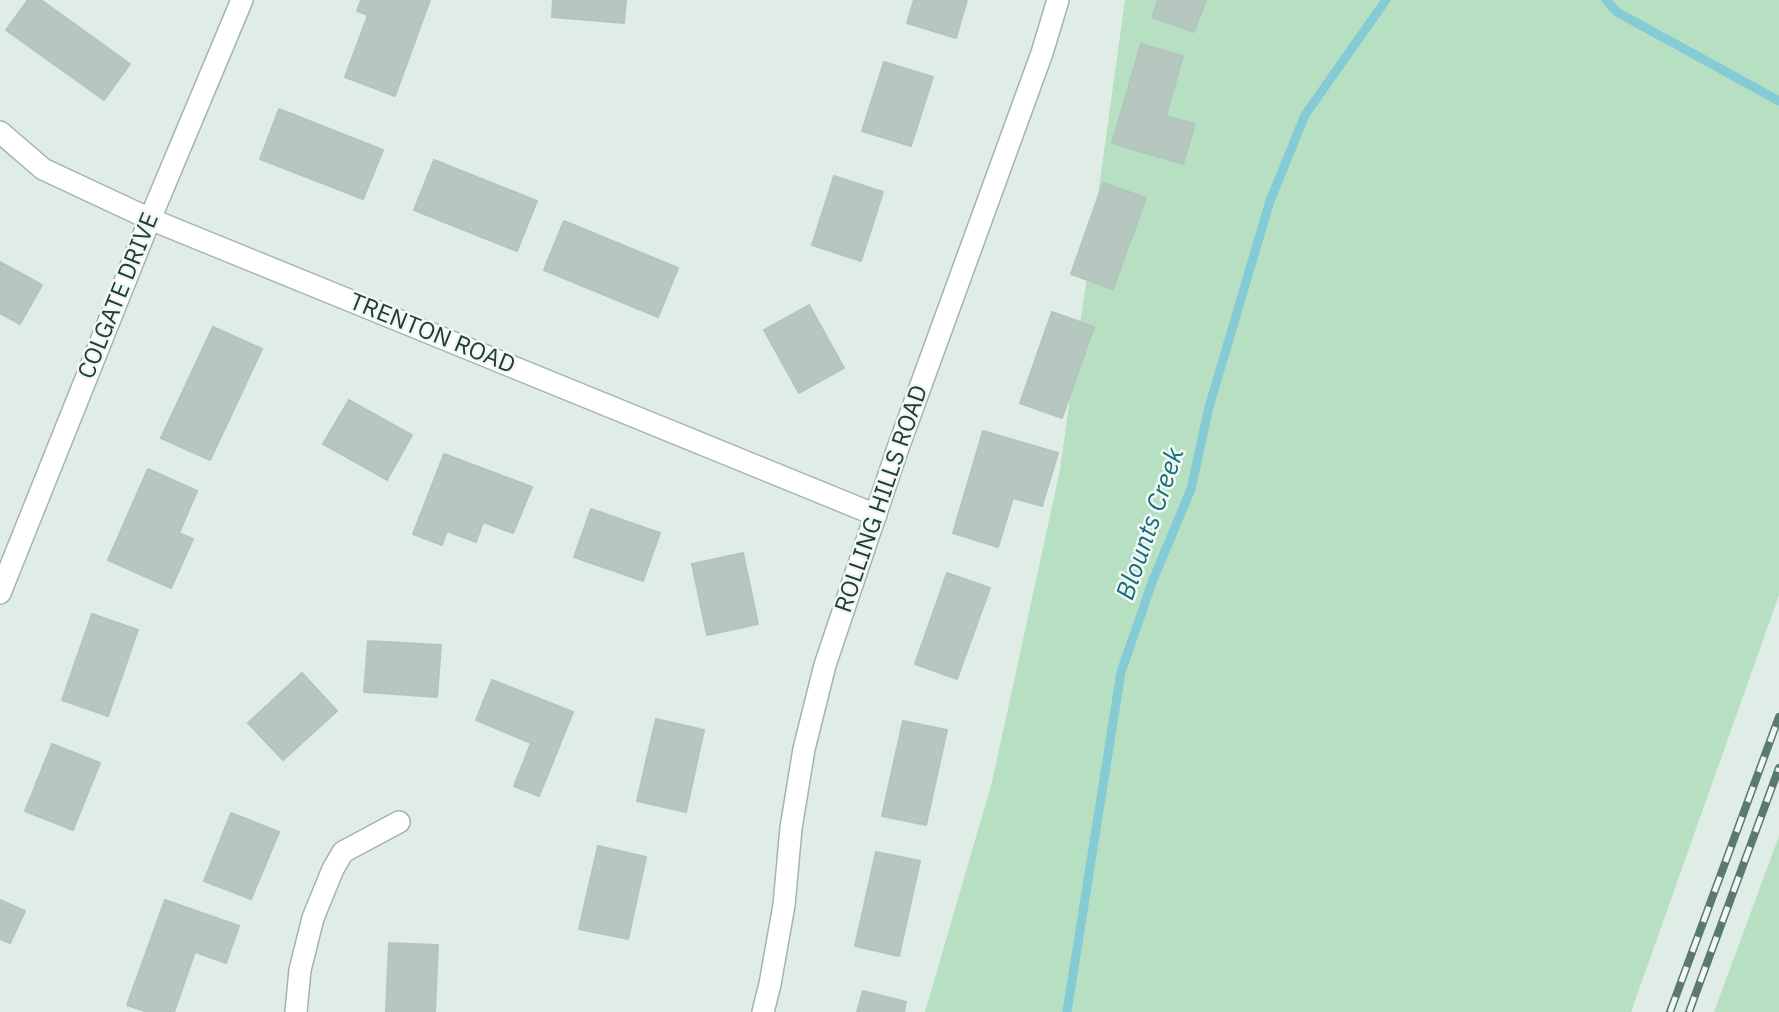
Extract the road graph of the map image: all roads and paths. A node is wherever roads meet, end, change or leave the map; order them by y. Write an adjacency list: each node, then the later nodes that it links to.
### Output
1 (242, 0): 4 (street, COLGATE DRIVE)
2 (1058, 0): 5 (street, ROLLING HILLS ROAD)
3 (0, 132): 4 (street, TRENTON ROAD)
4 (150, 219): 5 (street, TRENTON ROAD); 6 (street, COLGATE DRIVE)
5 (876, 515): 9 (street, ROLLING HILLS ROAD)
6 (0, 593)
7 (399, 822): 8 (street)
8 (296, 1012)
9 (763, 1012)

